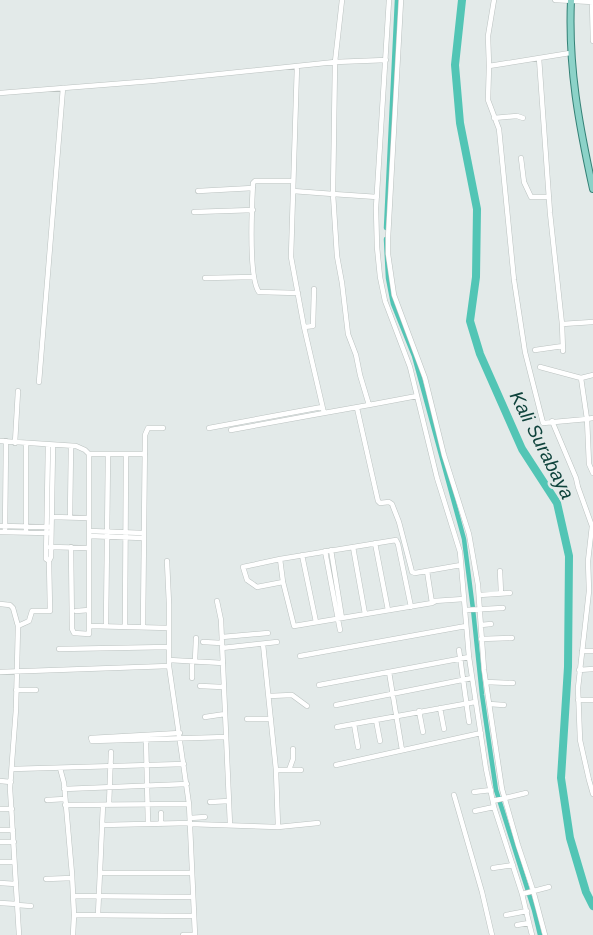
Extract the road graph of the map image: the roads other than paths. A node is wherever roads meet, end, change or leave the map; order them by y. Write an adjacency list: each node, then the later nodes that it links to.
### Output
1 (342, 0): 12 (street)
2 (389, 0): 11 (street)
3 (401, 0): 16 (street)
4 (494, 0): 14 (street)
5 (555, 0): 6 (street)
6 (570, 1): 7 (street); 9 (main road)
7 (592, 2): 8 (street)
8 (593, 41)
9 (570, 53): 10 (street); 24 (main road)
10 (539, 58): 14 (street); 29 (street)
11 (386, 60): 12 (street); 15 (street)
12 (335, 62): 13 (street); 27 (street)
13 (297, 66): 17 (street); 22 (street)
14 (489, 66): 19 (street)
15 (387, 69): 16 (street); 28 (street)
16 (396, 69): 33 (street)
17 (63, 88): 18 (street); 50 (street)
18 (0, 93)
19 (494, 118): 20 (street); 60 (street)
20 (523, 118)
21 (521, 158): 29 (street)
22 (291, 181): 23 (street); 26 (street)
23 (253, 188): 25 (street); 30 (street)
24 (593, 190)
25 (198, 191)
26 (293, 191): 27 (street); 39 (street)
27 (333, 194): 28 (street); 54 (street)
28 (377, 197): 32 (street)
29 (549, 197): 41 (street)
30 (253, 210): 31 (street); 35 (street)
31 (194, 212)
32 (379, 264): 33 (street); 36 (street)
33 (388, 264): 34 (street)
34 (390, 276): 36 (street); 49 (street)
35 (254, 277): 37 (street); 39 (street)
36 (382, 277): 51 (street)
37 (205, 278)
38 (314, 289): 42 (street)
39 (296, 293): 42 (street)
40 (593, 322): 41 (street)
41 (562, 324): 43 (street)
42 (304, 327): 55 (street)
43 (562, 346): 44 (street); 45 (street)
44 (535, 350)
45 (563, 351)
46 (540, 367): 48 (street)
47 (593, 375): 48 (street)
48 (581, 378): 59 (street)
49 (424, 379): 51 (street); 73 (street)
50 (39, 382)
51 (416, 382): 53 (street)
52 (18, 391): 65 (street)
53 (417, 396): 54 (street); 74 (street)
54 (369, 405): 56 (street)
55 (322, 407): 57 (street); 62 (street)
56 (358, 408): 57 (street); 98 (street)
57 (324, 413): 63 (street)
58 (593, 418): 59 (street)
59 (587, 419): 60 (street); 75 (street)
60 (552, 422): 110 (street)
61 (163, 428): 71 (street)
62 (209, 428)
63 (231, 430)
64 (3, 441): 65 (street); 81 (street)
65 (15, 443): 66 (street)
66 (26, 444): 67 (street); 82 (street)
67 (51, 446): 68 (street); 76 (street); 83 (street)
68 (71, 446): 69 (street); 77 (street)
69 (89, 454): 70 (street); 78 (street)
70 (108, 454): 72 (street); 85 (street)
71 (145, 454): 72 (street); 87 (street)
72 (126, 455): 86 (street)
73 (443, 455): 74 (street); 79 (street)
74 (434, 457): 80 (street)
75 (593, 473)
76 (52, 517): 77 (street); 83 (street)
77 (70, 517): 78 (street)
78 (89, 518): 84 (street)
79 (463, 521): 80 (street); 103 (street)
80 (454, 524): 97 (street)
81 (2, 529): 82 (street)
82 (26, 530): 83 (street)
83 (49, 530): 89 (street)
84 (89, 534): 85 (street); 92 (street)
85 (107, 534): 86 (street); 126 (street)
86 (125, 535): 87 (street); 127 (street)
87 (143, 536): 129 (street)
88 (376, 543): 91 (street); 108 (street); 114 (street)
89 (49, 547): 90 (street); 124 (street)
90 (71, 547): 92 (street); 125 (street)
91 (353, 547): 93 (street); 117 (street)
92 (89, 548): 113 (street)
93 (328, 551): 94 (street); 118 (street)
94 (302, 555): 95 (street); 121 (street)
95 (280, 559): 100 (street); 100 (street)
96 (167, 561): 130 (street)
97 (461, 566): 98 (street); 104 (street)
98 (427, 571): 106 (street)
99 (500, 571): 101 (street)
100 (283, 582): 121 (street)
101 (501, 593): 102 (street); 103 (street)
102 (510, 593)
103 (479, 595): 112 (street)
104 (464, 599): 106 (street); 116 (street)
105 (217, 601): 134 (street)
106 (434, 602): 108 (street)
107 (0, 604): 124 (street)
108 (410, 606): 114 (street)
109 (503, 608): 112 (street)
110 (587, 608): 111 (street); 119 (street)
111 (593, 608)
112 (479, 609): 116 (street); 123 (street)
113 (90, 610): 115 (street); 125 (street)
114 (388, 610): 117 (street)
115 (76, 611)
116 (466, 611): 128 (street)
117 (365, 614): 118 (street)
118 (340, 618): 121 (street); 131 (street)
119 (585, 620): 120 (street); 146 (street)
120 (593, 620)
121 (316, 622)
122 (491, 624): 123 (street)
123 (481, 625): 137 (street)
124 (18, 626): 158 (street)
125 (90, 626): 126 (street)
126 (106, 626): 127 (street)
127 (124, 626): 129 (street)
128 (466, 626): 148 (street); 149 (street)
129 (143, 627): 130 (street)
130 (169, 628): 143 (street)
131 (340, 630)
132 (268, 632): 133 (street)
133 (256, 634): 134 (street); 140 (street)
134 (222, 637): 142 (street)
135 (196, 638): 152 (street)
136 (512, 638): 137 (street)
137 (481, 639): 163 (street)
138 (203, 642): 142 (street)
139 (277, 642): 141 (street)
140 (257, 644): 141 (street); 142 (street)
141 (263, 644): 171 (street)
142 (222, 646): 153 (street)
143 (169, 647): 144 (street); 151 (street)
144 (59, 649)
145 (459, 650): 150 (street)
146 (582, 651): 147 (street); 156 (street)
147 (593, 651)
148 (300, 656)
149 (469, 657): 150 (street); 161 (street)
150 (460, 659): 159 (street); 162 (street)
151 (169, 660): 152 (street); 154 (street)
152 (193, 661): 153 (street); 160 (street)
153 (223, 663): 167 (street)
154 (169, 666): 158 (street); 194 (street)
155 (593, 669): 156 (street)
156 (579, 670): 172 (street)
157 (0, 672): 158 (street)
158 (17, 672): 168 (street)
159 (389, 672): 165 (street); 170 (street)
160 (192, 678)
161 (472, 678): 162 (street); 174 (street)
162 (463, 680): 170 (street); 175 (street)
163 (486, 682): 164 (street); 176 (street)
164 (513, 682)
165 (319, 685)
166 (200, 686): 167 (street)
167 (223, 686): 182 (street)
168 (16, 690): 169 (street); 208 (street)
169 (36, 690)
170 (392, 694): 177 (street); 183 (street)
171 (269, 696): 178 (street); 186 (street)
172 (578, 700): 173 (street); 212 (street)
173 (593, 700)
174 (475, 702): 175 (street); 193 (street)
175 (467, 703): 180 (street); 188 (street)
176 (489, 704): 179 (street); 224 (street)
177 (336, 705)
178 (307, 706)
179 (504, 706)
180 (440, 708): 181 (street); 191 (street)
181 (419, 712): 183 (street); 192 (street)
182 (225, 714): 184 (street); 195 (street)
183 (397, 716): 187 (street); 201 (street)
184 (205, 717)
185 (247, 719): 186 (street)
186 (271, 719): 209 (street)
187 (376, 720): 189 (street); 198 (street)
188 (470, 722)
189 (354, 724): 190 (street); 199 (street)
190 (337, 727)
191 (444, 729)
192 (423, 732)
193 (481, 733): 201 (street); 219 (street)
194 (180, 736): 195 (street); 196 (street); 197 (street); 203 (street)
195 (226, 736): 228 (street)
196 (134, 738): 196 (street); 197 (street)
197 (146, 740): 204 (street)
198 (380, 741)
199 (358, 747)
200 (293, 749): 210 (street)
201 (402, 750): 205 (street)
202 (110, 752): 206 (street)
203 (184, 764): 204 (street); 215 (street)
204 (147, 765): 206 (street); 216 (street)
205 (336, 765)
206 (111, 766): 207 (street); 217 (street)
207 (60, 768): 208 (street); 218 (street)
208 (12, 770): 214 (street)
209 (276, 770): 210 (street); 247 (street)
210 (289, 770): 211 (street)
211 (301, 770)
212 (591, 780): 221 (street)
213 (0, 782): 214 (street)
214 (11, 782): 237 (street)
215 (187, 784): 216 (street); 231 (street)
216 (147, 786): 217 (street); 230 (street)
217 (110, 787): 218 (street); 234 (street)
218 (64, 789): 225 (street)
219 (491, 790): 220 (street); 227 (street)
220 (474, 792)
221 (593, 793)
222 (526, 794): 224 (street)
223 (454, 795): 282 (street)
224 (504, 798): 227 (street); 263 (street)
225 (65, 799): 226 (street); 232 (street)
226 (47, 800)
227 (494, 800): 235 (street)
228 (229, 801): 229 (street); 246 (street)
229 (210, 802)
230 (147, 804): 231 (street); 234 (street); 243 (street)
231 (189, 804): 241 (street)
232 (65, 805): 233 (street); 258 (street)
233 (103, 805): 234 (street); 245 (street)
234 (109, 805)
235 (494, 807): 238 (street); 254 (street)
236 (0, 809): 237 (street)
237 (12, 809): 249 (street)
238 (475, 811)
239 (161, 813): 244 (street)
240 (205, 818): 241 (street)
241 (190, 822): 244 (street); 246 (street); 257 (street)
242 (318, 823): 247 (street)
243 (148, 824): 244 (street); 245 (street)
244 (161, 824)
245 (102, 825): 256 (street)
246 (230, 825): 247 (street)
247 (278, 827)
248 (0, 830): 249 (street)
249 (13, 830): 251 (street)
250 (0, 842): 251 (street)
251 (14, 842): 253 (street)
252 (0, 862): 253 (street)
253 (14, 862): 261 (street)
254 (513, 865): 255 (street); 264 (street)
255 (493, 868)
256 (100, 873): 257 (street); 266 (street)
257 (192, 873): 267 (street)
258 (72, 878): 259 (street); 265 (street)
259 (46, 879)
260 (0, 883): 261 (street)
261 (16, 884): 269 (street)
262 (549, 887): 263 (street)
263 (533, 890): 264 (street); 284 (street)
264 (524, 893): 271 (street)
265 (73, 896): 266 (street); 272 (street)
266 (99, 896): 267 (street); 273 (street)
267 (193, 897): 275 (street)
268 (0, 903): 269 (street)
269 (17, 904): 270 (street); 278 (street)
270 (31, 906)
271 (527, 911): 274 (street); 276 (street)
272 (74, 915): 273 (street); 279 (street)
273 (98, 915): 275 (street)
274 (506, 915)
275 (194, 916): 281 (street)
276 (529, 923): 277 (street); 283 (street)
277 (517, 925)
278 (19, 935)
279 (73, 935)
280 (183, 935): 281 (street)
281 (195, 935)
282 (492, 935)
283 (532, 935)
284 (545, 935)

